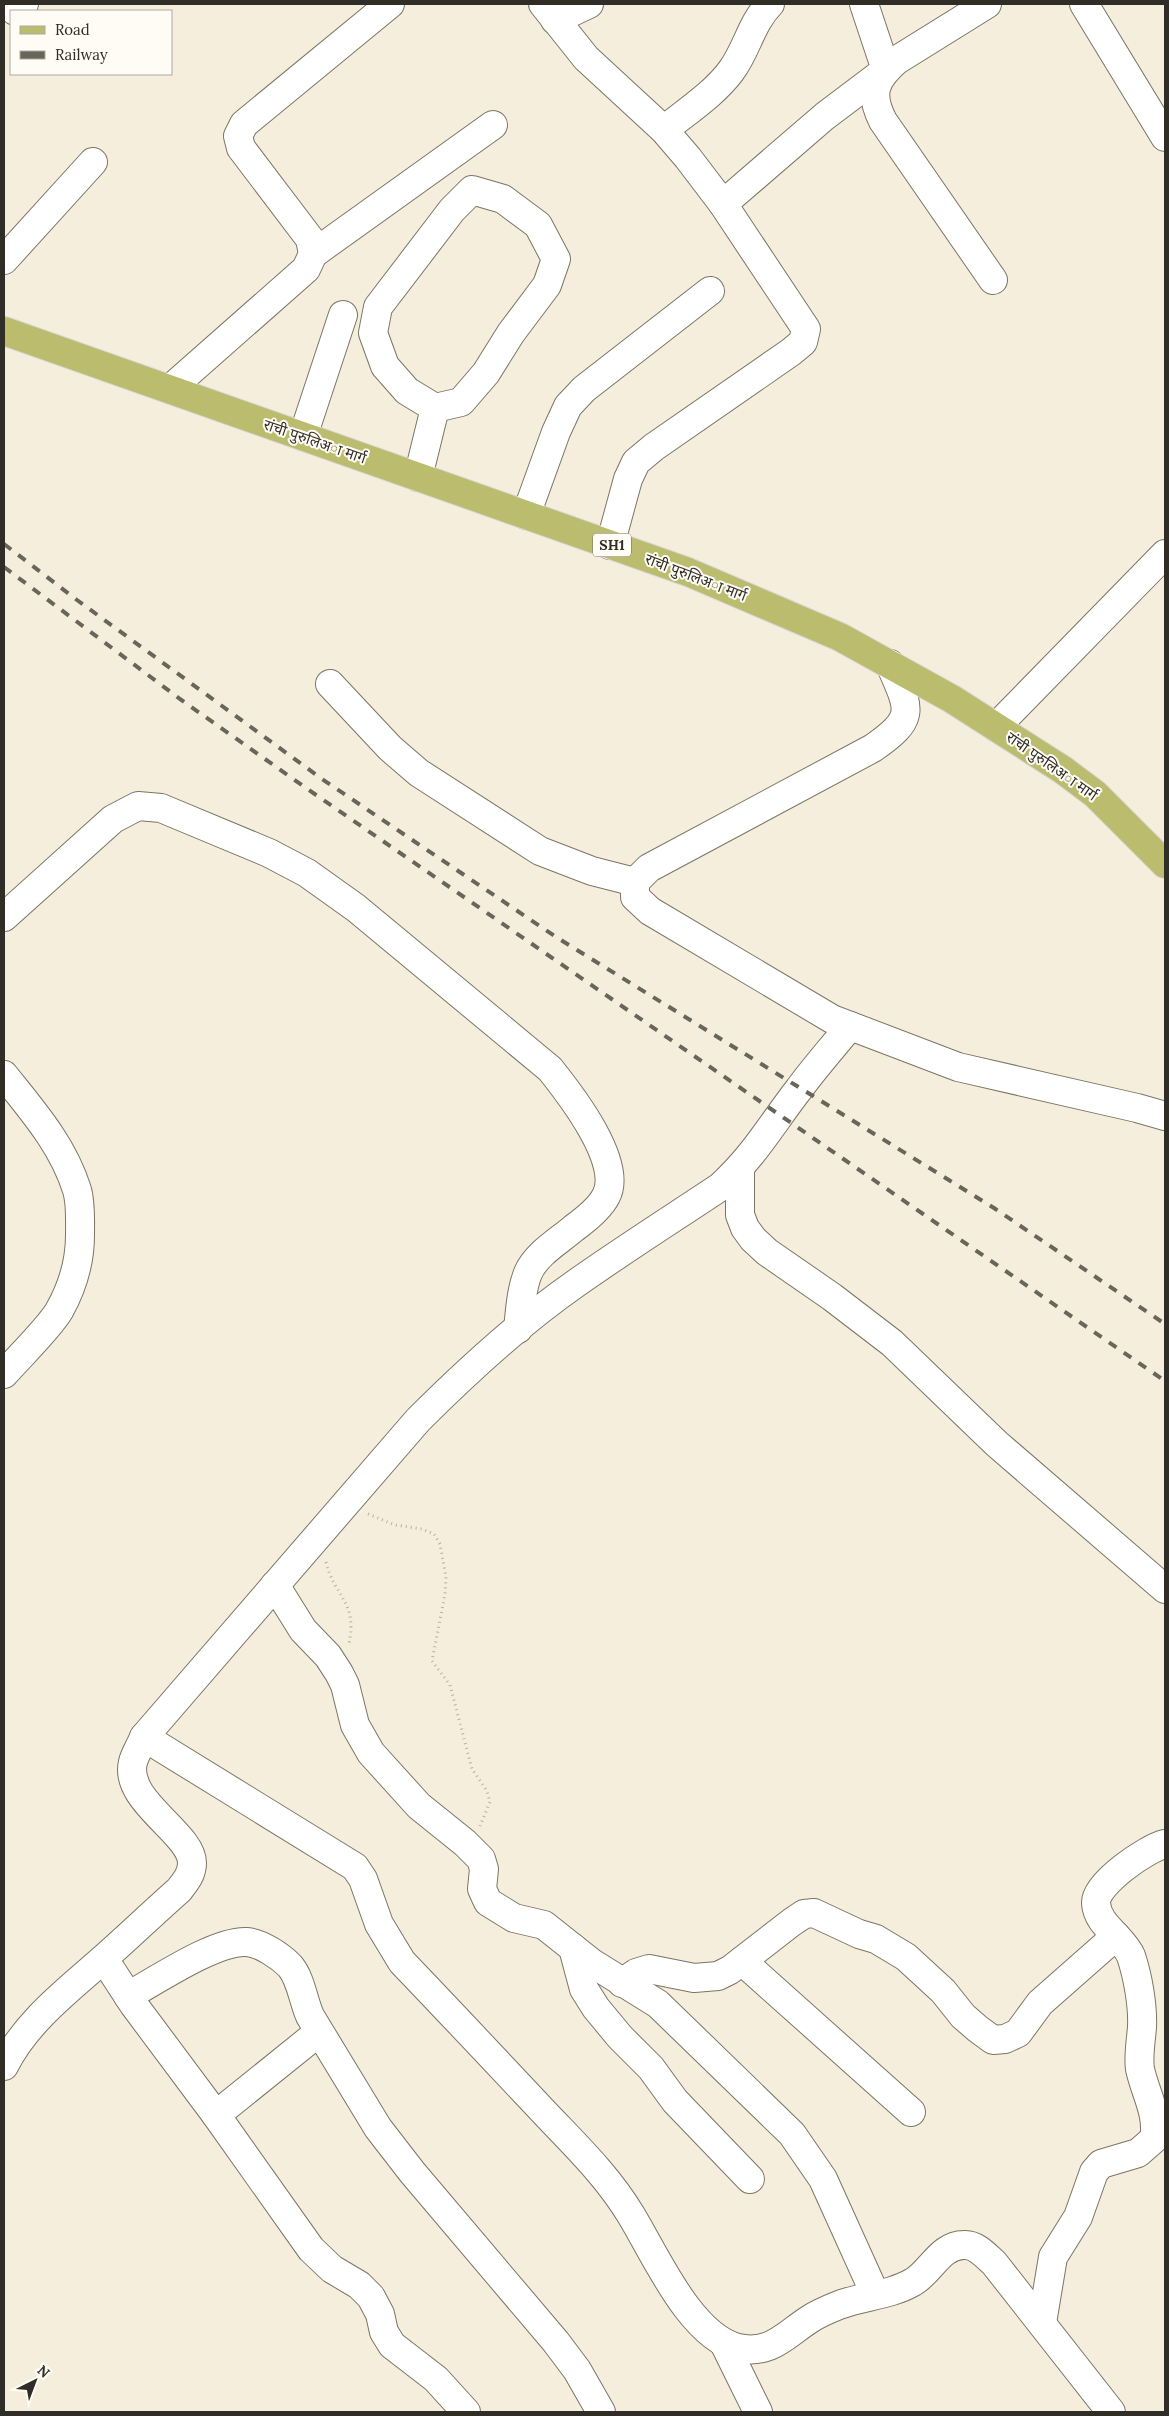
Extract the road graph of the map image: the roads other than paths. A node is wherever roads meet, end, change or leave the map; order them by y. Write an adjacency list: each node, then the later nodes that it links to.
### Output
1 (390, 4): 14 (street)
2 (589, 4): 7 (street)
3 (770, 4): 10 (street)
4 (864, 4): 8 (street)
5 (1084, 4): 11 (street)
6 (969, 8): 8 (street)
7 (549, 12): 10 (street)
8 (886, 70): 13 (street); 16 (street)
9 (494, 125): 14 (street)
10 (664, 130): 13 (street)
11 (1165, 136)
12 (93, 162): 15 (street)
13 (723, 204): 25 (street)
14 (313, 254): 20 (street)
15 (4, 260)
16 (993, 280)
17 (710, 291): 24 (street)
18 (344, 315): 22 (street)
19 (4, 331): 20 (main road, रांची पुरुलिअा मार्ग / SH1)
20 (170, 389): 22 (main road, रांची पुरुलिअा मार्ग / SH1)
21 (435, 408): 21 (street); 23 (street)
22 (303, 436): 23 (main road, रांची पुरुलिअा मार्ग / SH1)
23 (418, 477): 24 (main road, रांची पुरुलिअा मार्ग / SH1)
24 (526, 515): 25 (main road, रांची पुरुलिअा मार्ग / SH1)
25 (610, 545): 27 (main road, रांची पुरुलिअा मार्ग / SH1)
26 (1165, 554): 29 (street)
27 (890, 664): 29 (main road, रांची पुरुलिअा मार्ग / SH1); 31 (street)
28 (330, 684): 31 (street)
29 (996, 727): 30 (main road, रांची पुरुलिअा मार्ग / SH1)
30 (1165, 864)
31 (635, 882): 33 (street)
32 (4, 917): 37 (street)
33 (850, 1026): 35 (street); 36 (street)
34 (4, 1075): 38 (street)
35 (1165, 1116)
36 (740, 1169): 37 (street); 40 (street)
37 (518, 1329): 39 (street)
38 (4, 1374)
39 (275, 1585): 41 (street); 44 (street)
40 (1165, 1589)
41 (144, 1737): 45 (street); 57 (street)
42 (1165, 1844): 43 (street)
43 (1116, 1936): 46 (street); 53 (street)
44 (573, 1948): 47 (street); 54 (street)
45 (104, 1959): 48 (street); 50 (street)
46 (742, 1961): 47 (street); 51 (street)
47 (622, 1983): 55 (street)
48 (128, 1996): 49 (street); 52 (street)
49 (319, 2032): 52 (street); 59 (street)
50 (4, 2066)
51 (911, 2112)
52 (216, 2115): 58 (street)
53 (1160, 2149): 56 (street)
54 (750, 2179)
55 (875, 2294): 56 (street); 57 (street)
56 (1042, 2323): 61 (street)
57 (724, 2342): 60 (street)
58 (466, 2412)
59 (601, 2412)
60 (758, 2412)
61 (1111, 2412)

